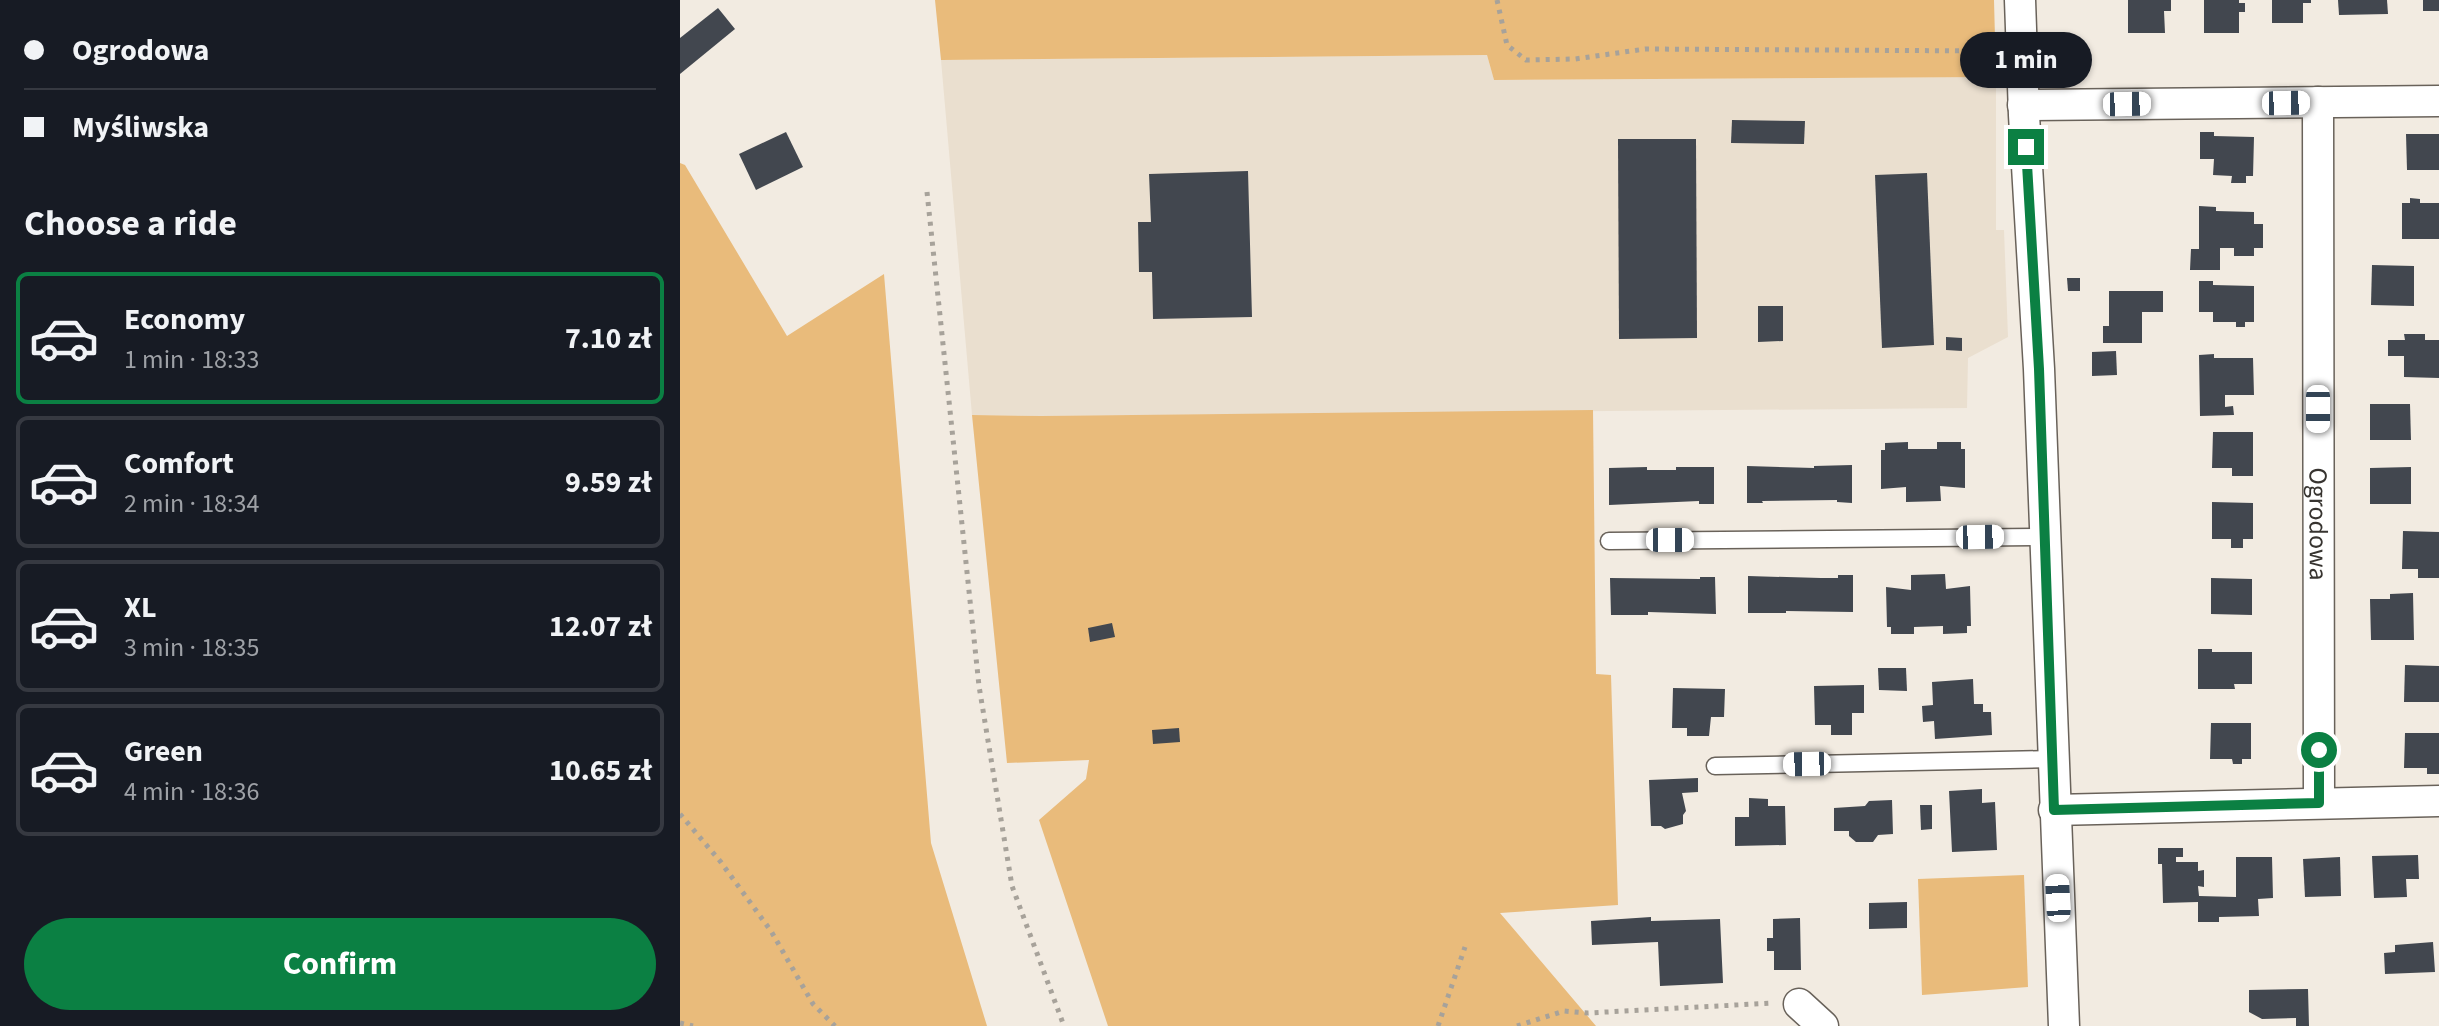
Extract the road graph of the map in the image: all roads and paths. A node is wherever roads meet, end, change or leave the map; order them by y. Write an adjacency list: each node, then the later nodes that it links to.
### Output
1 (1497, 0): 3 (path)
2 (2020, 0): 3 (street)
3 (2023, 50): 6 (street)
4 (2439, 101): 5 (street)
5 (2318, 102): 6 (street); 13 (street, Ogrodowa)
6 (2023, 105): 8 (street)
7 (927, 192): 21 (path)
8 (2045, 537): 9 (lane); 10 (street)
9 (1609, 541)
10 (2052, 759): 11 (lane); 14 (street)
11 (1715, 766)
12 (2439, 801): 13 (street)
13 (2319, 803): 14 (street)
14 (2054, 810): 25 (street)
15 (680, 814): 20 (path)
16 (1465, 947): 22 (path)
17 (1799, 1004): 23 (path); 24 (street)
18 (680, 1023): 19 (path)
19 (693, 1026)
20 (835, 1026)
21 (1064, 1026)
22 (1438, 1026)
23 (1517, 1026)
24 (1823, 1026)
25 (2064, 1026)

